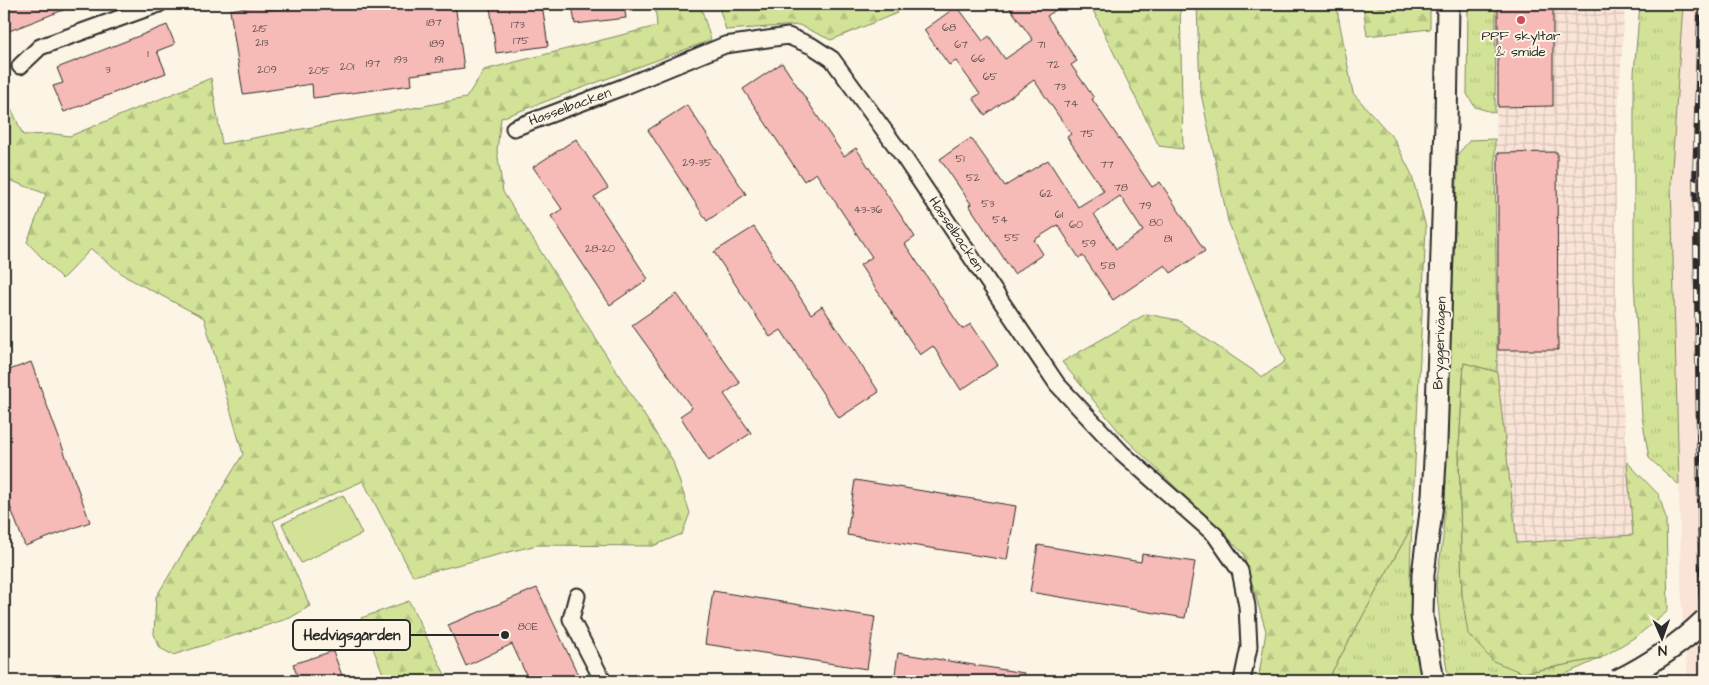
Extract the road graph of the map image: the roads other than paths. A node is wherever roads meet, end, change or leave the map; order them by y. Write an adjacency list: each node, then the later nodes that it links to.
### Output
1 (159, 4): 3 (street)
2 (1448, 4): 9 (street, Bryggerivägen)
3 (20, 66)
4 (514, 128): 8 (street, Hasselbacken)
5 (577, 596): 7 (street)
6 (1705, 620): 10 (street, bridge)
7 (603, 681)
8 (1242, 681)
9 (1433, 681)
10 (1617, 681)

